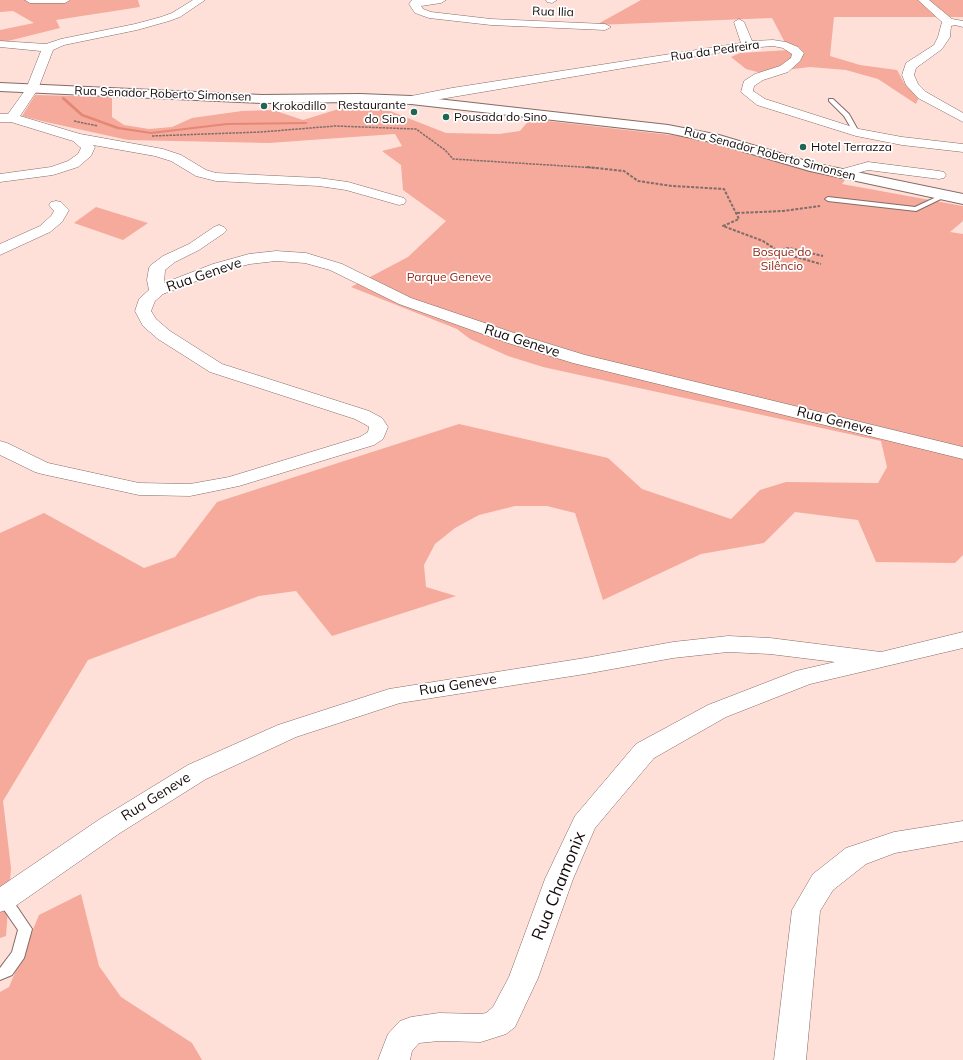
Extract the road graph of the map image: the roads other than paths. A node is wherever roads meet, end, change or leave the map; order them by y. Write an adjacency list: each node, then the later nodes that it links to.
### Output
1 (30, 0): 2 (street)
2 (65, 0)
3 (200, 0): 13 (street)
4 (441, 0): 6 (street)
5 (923, 0): 8 (street)
6 (416, 2): 10 (street, Rua Ilia)
7 (739, 22): 12 (street)
8 (948, 22): 9 (street); 19 (street)
9 (963, 24)
10 (605, 27)
11 (0, 44): 13 (street)
12 (748, 45): 16 (street, Rua da Pedreira); 20 (street, Rua da Pedreira)
13 (48, 48): 15 (street)
14 (0, 87): 15 (street, Rua Senador Roberto Simonsen)
15 (32, 89): 16 (street, Rua Senador Roberto Simonsen); 18 (street)
16 (411, 100): 23 (street, Rua Senador Roberto Simonsen)
17 (831, 100): 20 (lane)
18 (6, 118): 21 (street)
19 (963, 118)
20 (856, 132): 22 (street, Rua da Pedreira)
21 (78, 138): 25 (street); 29 (street)
22 (963, 148)
23 (840, 174): 24 (street); 26 (street, Rua Senador Roberto Simonsen)
24 (939, 175)
25 (0, 178)
26 (945, 195): 27 (lane); 28 (street, Rua Senador Roberto Simonsen)
27 (828, 199)
28 (963, 199)
29 (398, 201)
30 (56, 205): 32 (street)
31 (219, 230): 33 (street)
32 (0, 250)
33 (157, 291): 34 (street, Rua Geneve); 35 (street, Rua Geneve)
34 (0, 447)
35 (963, 453)
36 (963, 640): 37 (street, Rua Geneve)
37 (881, 660): 39 (street, Rua Geneve); 41 (street, Rua Chamonix)
38 (963, 831): 42 (street)
39 (2, 899): 40 (lane)
40 (0, 974)
41 (394, 1060)
42 (790, 1060)

